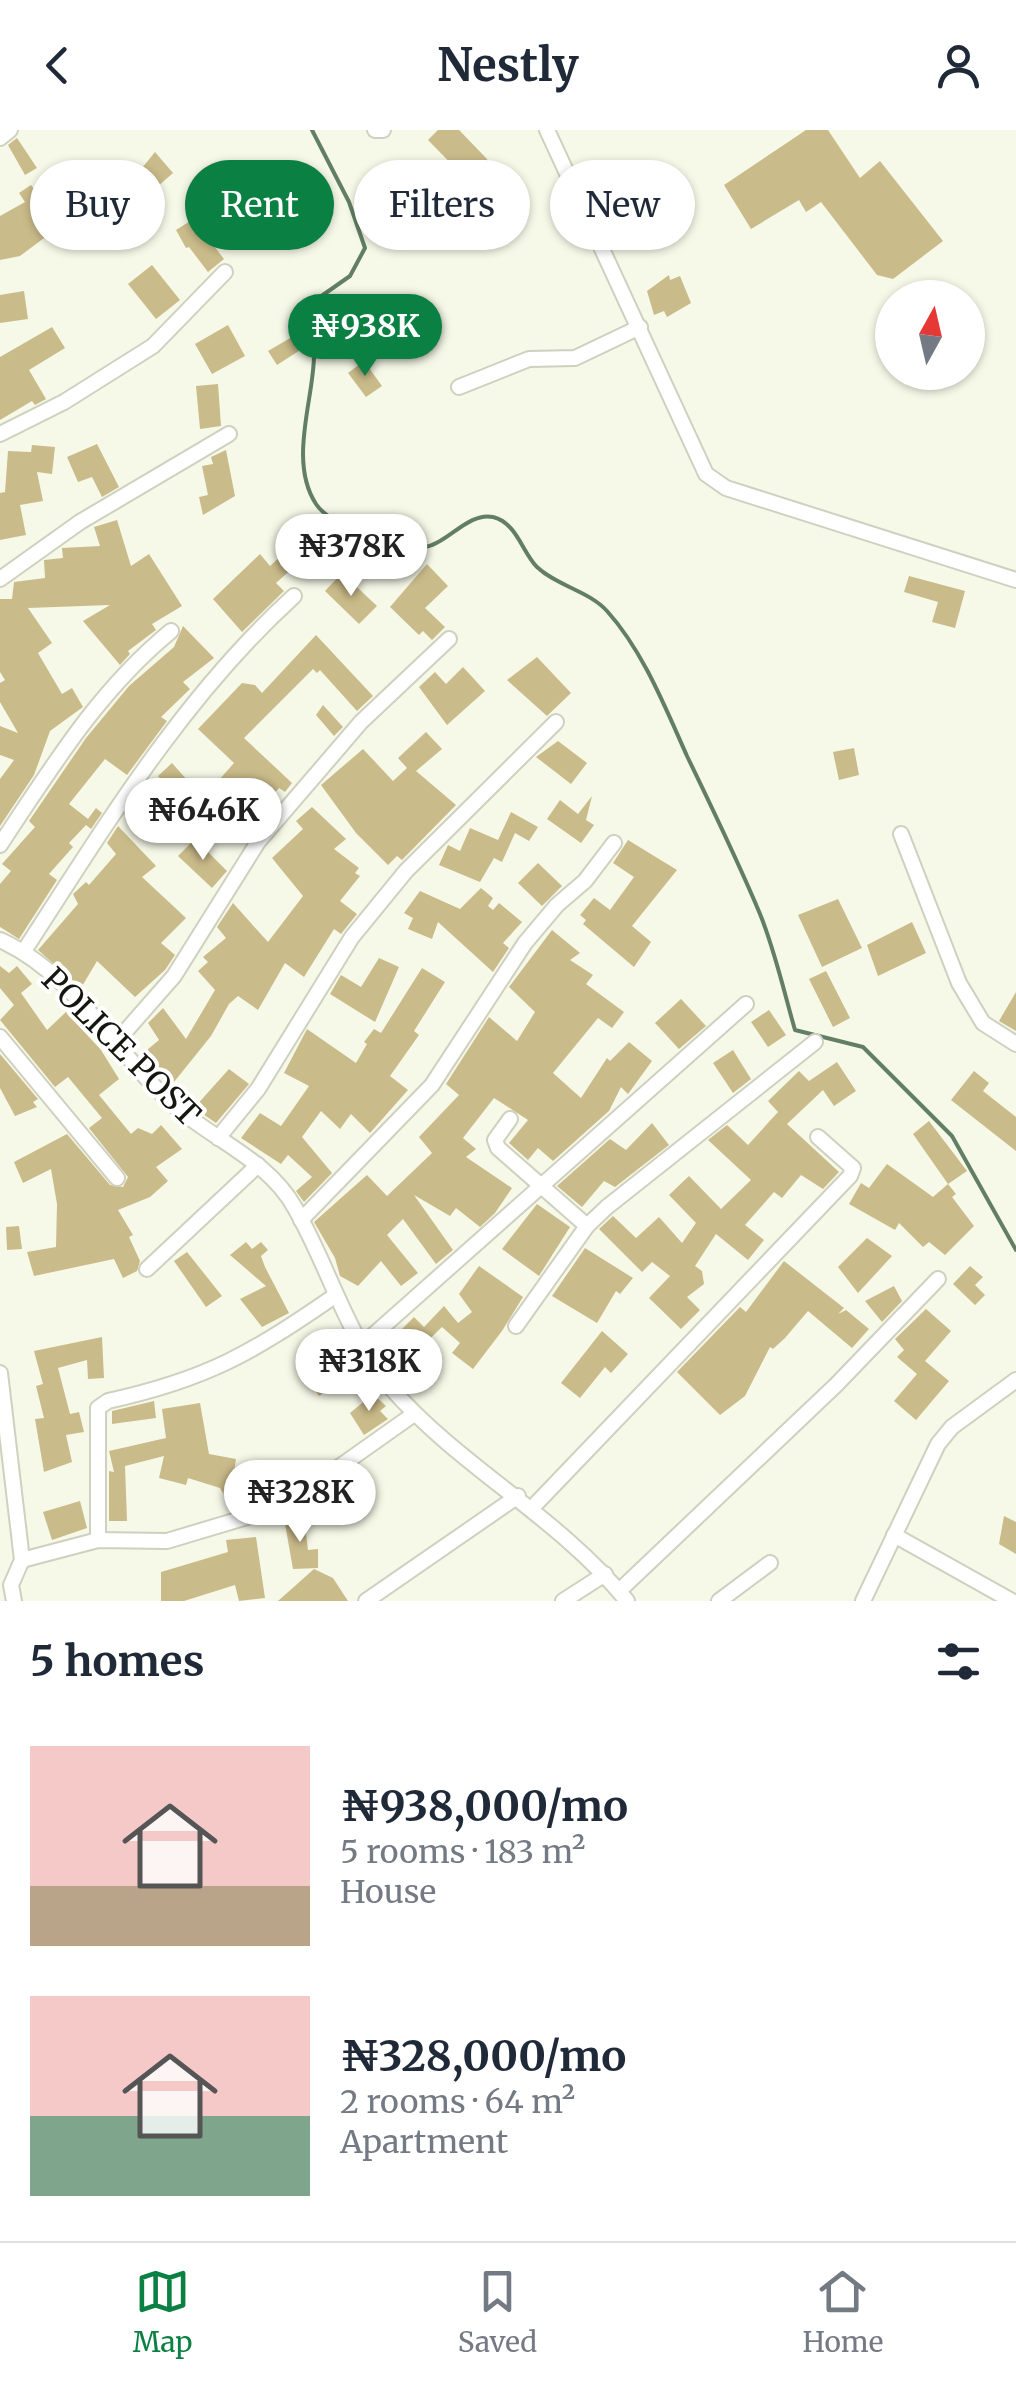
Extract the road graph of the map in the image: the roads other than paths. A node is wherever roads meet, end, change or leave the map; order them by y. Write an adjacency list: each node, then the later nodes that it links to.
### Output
1 (10, 130): 3 (street)
2 (547, 130): 5 (street)
3 (0, 138)
4 (225, 272): 7 (street)
5 (640, 328): 6 (street); 10 (street)
6 (460, 388)
7 (0, 434)
8 (230, 434): 9 (street)
9 (0, 579)
10 (1016, 580)
11 (294, 596): 19 (street)
12 (171, 631): 17 (street)
13 (449, 639): 22 (street)
14 (556, 722): 27 (street)
15 (901, 834): 24 (street)
16 (614, 842): 31 (street)
17 (0, 845)
18 (0, 940): 19 (street, POLICE POST)
19 (24, 951): 22 (street, POLICE POST)
20 (746, 1004): 30 (street)
21 (0, 1036): 29 (street)
22 (116, 1041): 27 (street, POLICE POST)
23 (815, 1042): 32 (street)
24 (1016, 1044)
25 (510, 1119): 30 (street)
26 (818, 1137): 43 (street)
27 (218, 1138): 28 (street, POLICE POST)
28 (258, 1165): 31 (street, POLICE POST); 33 (street)
29 (117, 1178)
30 (540, 1185): 32 (street); 37 (street)
31 (301, 1220): 35 (street, POLICE POST)
32 (587, 1226): 36 (street)
33 (148, 1268)
34 (938, 1278): 49 (street)
35 (336, 1296): 37 (street, POLICE POST); 45 (street)
36 (516, 1326)
37 (362, 1346): 40 (street, POLICE POST)
38 (0, 1373): 41 (street)
39 (1016, 1380): 44 (street)
40 (414, 1414): 42 (street, POLICE POST); 45 (street)
41 (6, 1471): 46 (street)
42 (518, 1496): 43 (street, POLICE POST); 51 (street)
43 (532, 1508): 48 (street, POLICE POST)
44 (894, 1534): 54 (street); 55 (street)
45 (98, 1540): 46 (street)
46 (22, 1560): 50 (street)
47 (770, 1562): 53 (street)
48 (605, 1574): 49 (street, POLICE POST); 52 (street)
49 (623, 1596)
50 (14, 1601)
51 (366, 1601)
52 (563, 1601)
53 (719, 1601)
54 (862, 1601)
55 (1012, 1601)

